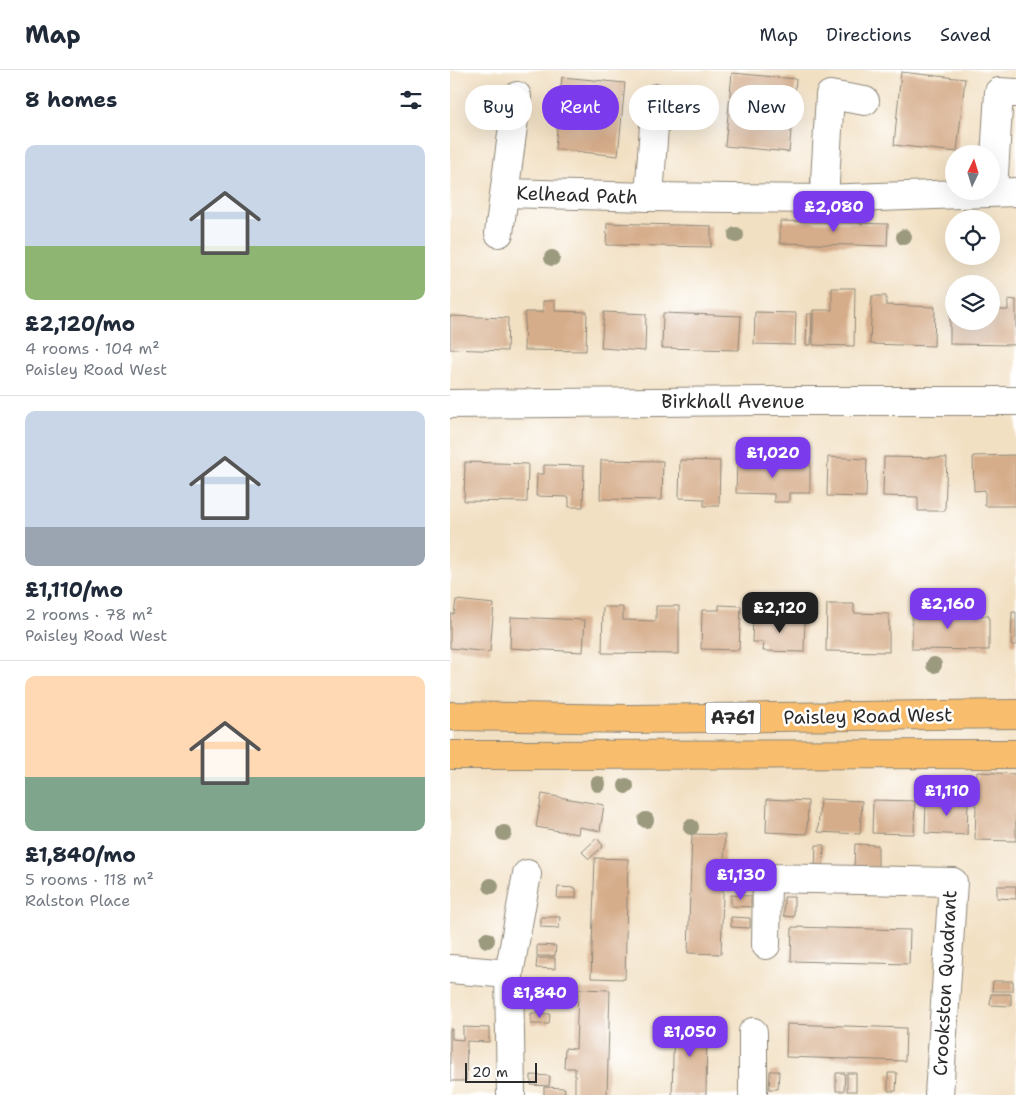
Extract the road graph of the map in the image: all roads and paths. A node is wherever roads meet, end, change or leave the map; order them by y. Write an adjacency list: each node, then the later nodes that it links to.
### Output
1 (1016, 93): 6 (street, Kelhead Path)
2 (865, 101): 8 (street)
3 (513, 130): 5 (street, Kelhead Path)
4 (654, 130): 7 (street, Kelhead Path)
5 (506, 192): 7 (street, Kelhead Path); 9 (street, Kelhead Path)
6 (1004, 192): 8 (street, Kelhead Path)
7 (649, 197): 8 (street, Kelhead Path)
8 (824, 199)
9 (500, 233)
10 (1016, 401): 11 (street, Birkhall Avenue)
11 (450, 404)
12 (1016, 714): 14 (main road, Paisley Road West / A761)
13 (450, 716): 14 (main road, Paisley Road West / A761)
14 (503, 717): 17 (main road)
15 (1016, 754): 17 (main road, Paisley Road West / A761)
16 (450, 755): 17 (main road, Paisley Road West / A761)
17 (504, 755)
18 (527, 874): 21 (street)
19 (766, 945): 25 (street, Crookston Quadrant)
20 (450, 969): 21 (street)
21 (509, 974): 23 (street)
22 (753, 1032): 24 (street)
23 (511, 1095)
24 (753, 1095)
25 (939, 1095)

